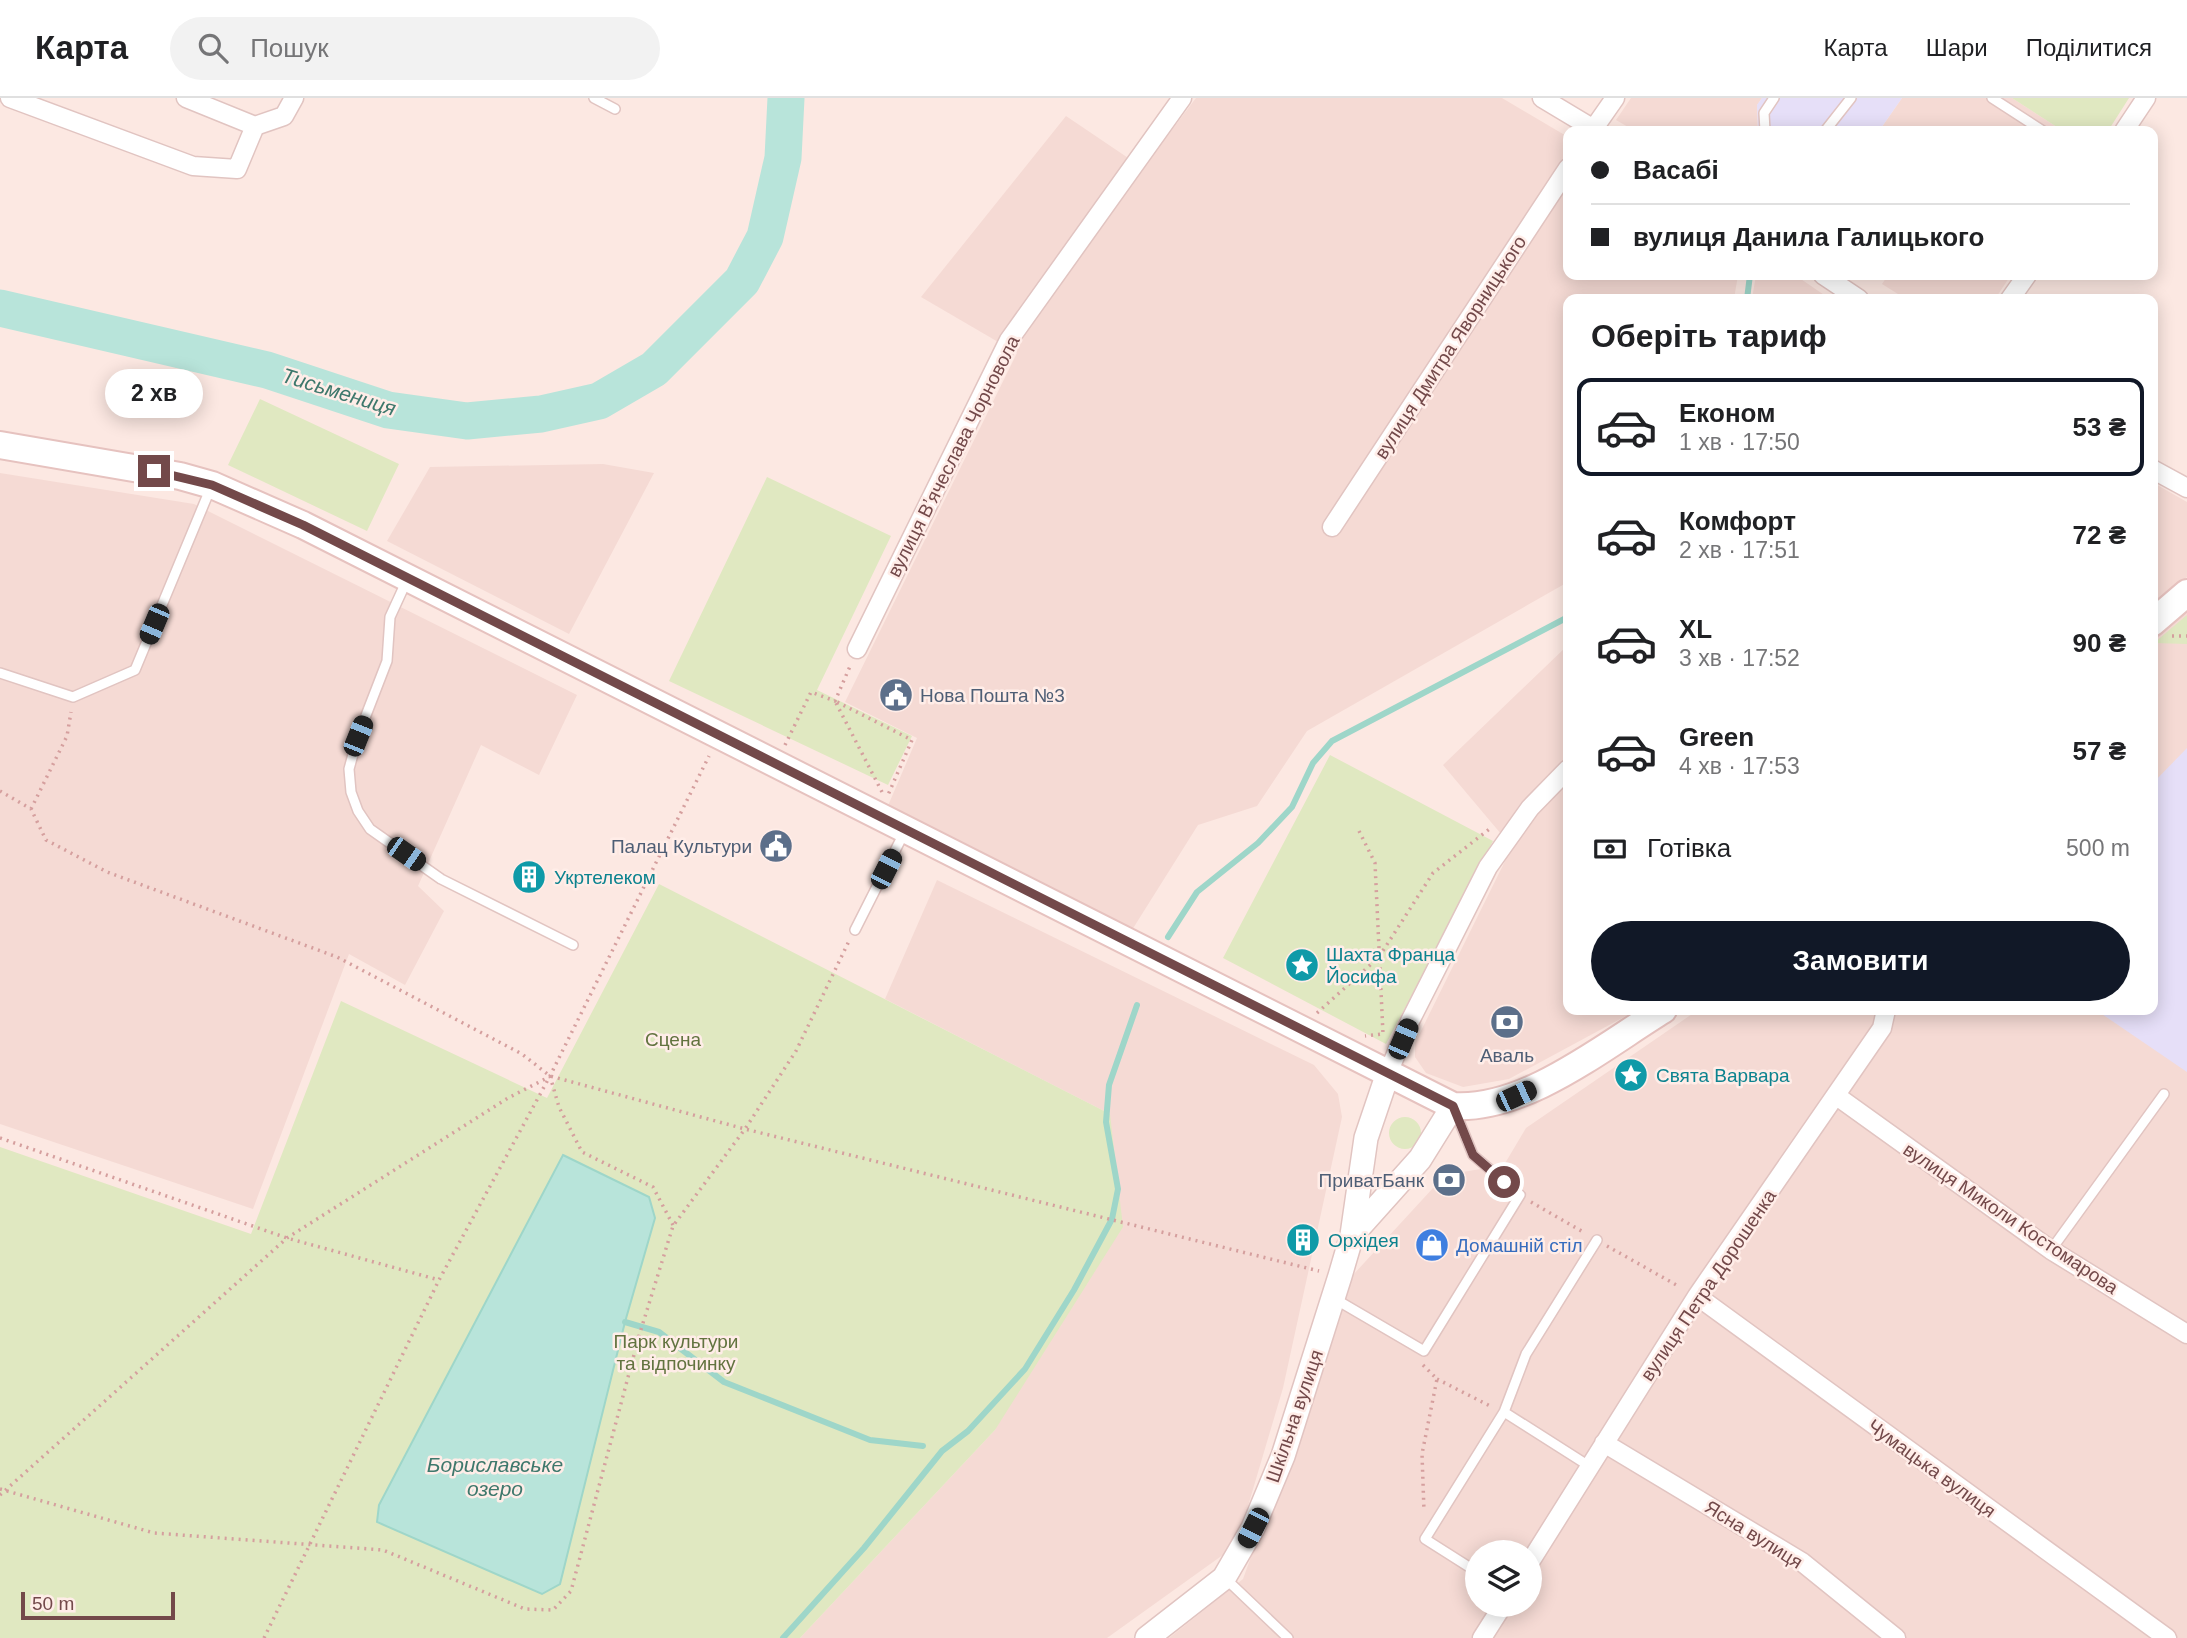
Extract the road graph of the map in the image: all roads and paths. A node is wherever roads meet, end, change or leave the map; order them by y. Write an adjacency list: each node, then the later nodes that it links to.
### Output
1 (10, 98): 13 (street)
2 (186, 98): 13 (street)
3 (294, 98): 13 (street)
4 (594, 98): 12 (lane)
5 (1182, 98): 31 (street, вулиця Вʼячеслава Чорновола)
6 (1542, 98): 14 (street)
7 (1615, 98): 15 (street)
8 (1774, 98): 16 (lane)
9 (1852, 98): 17 (lane)
10 (1992, 98): 18 (lane)
11 (2146, 98): 19 (street)
12 (615, 109)
13 (255, 126)
14 (1586, 126)
15 (1597, 126)
16 (1765, 126)
17 (1829, 126)
18 (2035, 126)
19 (2127, 126)
20 (1563, 176): 27 (street, вулиця Дмитра Яворницького)
21 (1830, 280): 22 (street)
22 (1852, 294)
23 (0, 445): 25 (main road)
24 (2158, 472): 26 (street)
25 (212, 485): 28 (main road); 33 (lane)
26 (2187, 488)
27 (1332, 527)
28 (409, 577): 35 (main road); 44 (lane)
29 (2187, 593): 30 (main road)
30 (2158, 618)
31 (857, 649): 34 (path)
32 (0, 673): 33 (lane)
33 (73, 697): 39 (path)
34 (835, 701): 34 (path); 36 (path)
35 (720, 734): 41 (main road); 51 (path)
36 (782, 751)
37 (1563, 774): 50 (street)
38 (0, 791): 39 (path)
39 (32, 809): 51 (path)
40 (1494, 825): 45 (path)
41 (906, 828): 43 (lane); 50 (main road)
42 (1359, 831): 45 (path)
43 (855, 930): 55 (path)
44 (573, 945)
45 (1379, 957): 48 (path); 49 (path)
46 (1655, 1015): 54 (main road)
47 (1885, 1015): 53 (street, вулиця Петра Дорошенка)
48 (1314, 1016)
49 (1359, 1037)
50 (1388, 1073): 54 (main road); 59 (street, Шкільна вулиця)
51 (550, 1076): 55 (path); 58 (path); 60 (path); 63 (path)
52 (2164, 1094): 62 (lane)
53 (1838, 1097): 62 (street, вулиця Миколи Костомарова); 65 (street, вулиця Петра Дорошенка)
54 (1453, 1106): 59 (street, Шкільна вулиця); 64 (lane)
55 (745, 1129): 58 (path); 64 (path)
56 (0, 1138): 60 (path)
57 (1534, 1204): 61 (path)
58 (673, 1226): 76 (path)
59 (1352, 1235): 64 (street, Шкільна вулиця)
60 (287, 1238): 63 (path); 72 (path)
61 (1597, 1240): 65 (path); 69 (lane)
62 (2050, 1250): 66 (street, вулиця Миколи Костомарова)
63 (439, 1280): 76 (path)
64 (1337, 1287): 78 (street, Шкільна вулиця)
65 (1697, 1297): 70 (street, вулиця Петра Дорошенка); 85 (street, Чумацька вулиця)
66 (2187, 1334)
67 (1419, 1361): 68 (path)
68 (1437, 1379): 69 (path); 74 (path)
69 (1504, 1412): 71 (lane); 74 (lane)
70 (1604, 1443): 71 (street, вулиця Петра Дорошенка); 84 (street, Ясна вулиця)
71 (1589, 1466): 75 (street, вулиця Петра Дорошенка)
72 (3, 1490): 73 (path); 76 (path)
73 (0, 1495)
74 (1425, 1539): 77 (lane)
75 (1542, 1542)
76 (311, 1543): 80 (path)
77 (1465, 1564)
78 (1224, 1578): 81 (street, Шкільна вулиця); 82 (lane)
79 (1495, 1617): 83 (street)
80 (264, 1638)
81 (1147, 1638)
82 (1288, 1638)
83 (1482, 1638)
84 (1896, 1638)
85 (2167, 1638)

